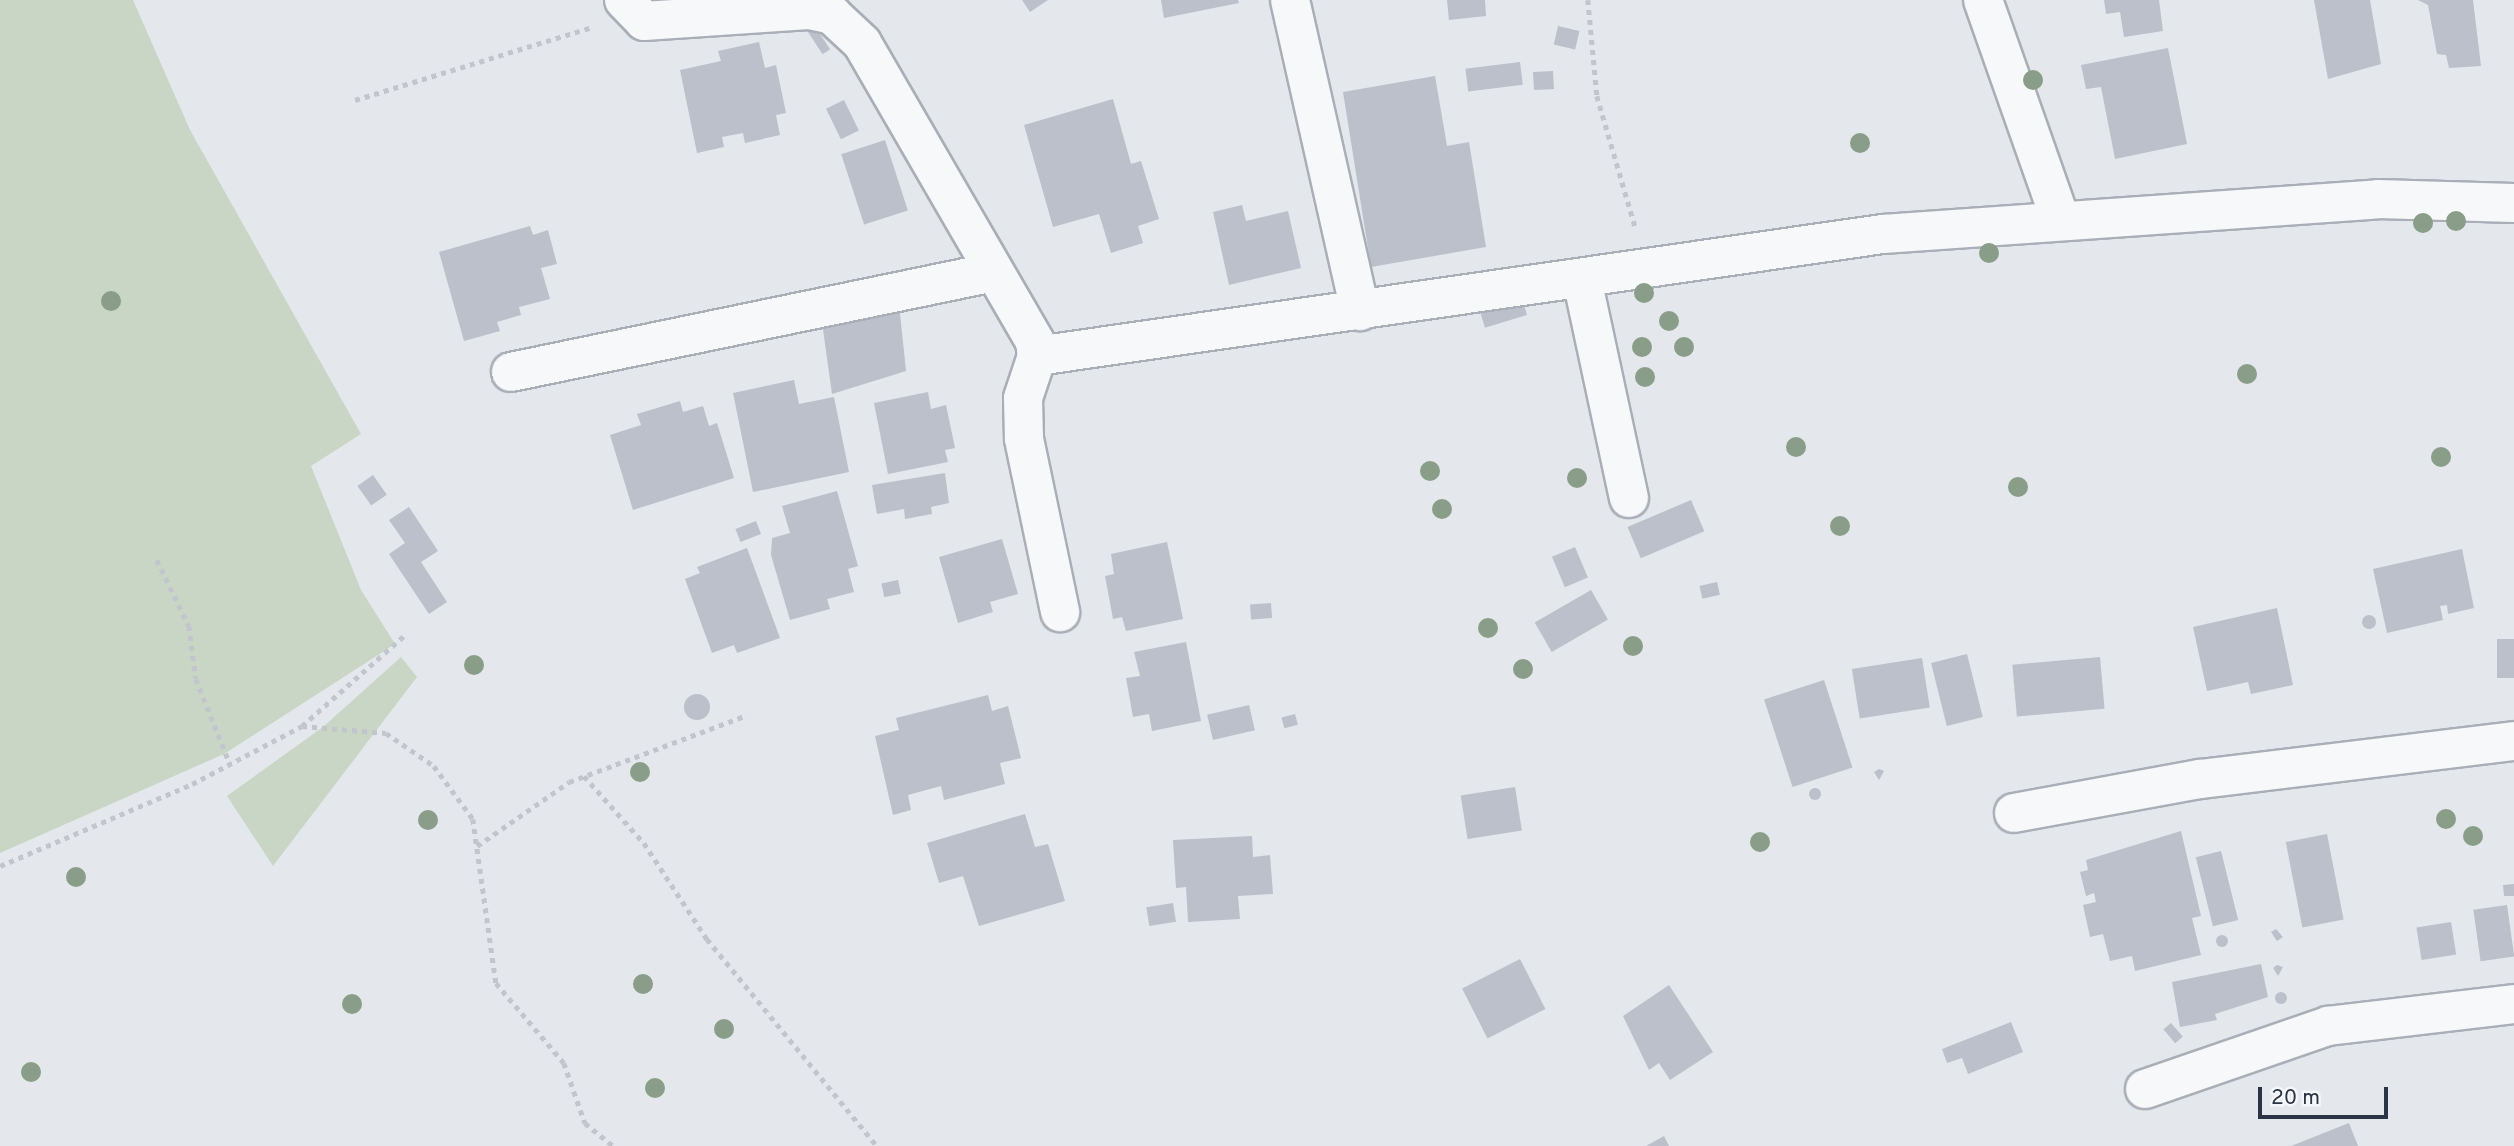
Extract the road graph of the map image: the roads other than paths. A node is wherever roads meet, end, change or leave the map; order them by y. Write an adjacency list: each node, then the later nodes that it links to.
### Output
1 (1290, 0): 8 (street)
2 (1983, 0): 5 (street)
3 (629, 7): 6 (street)
4 (2514, 203): 5 (street)
5 (2060, 219): 7 (street)
6 (993, 272): 9 (street); 10 (street)
7 (1582, 279): 8 (street); 11 (street)
8 (1360, 311): 9 (street)
9 (1037, 356): 12 (street)
10 (511, 372)
11 (1629, 498)
12 (1060, 612)
13 (2514, 741): 14 (street)
14 (2014, 813)
15 (2514, 1004): 16 (street)
16 (2145, 1089)

